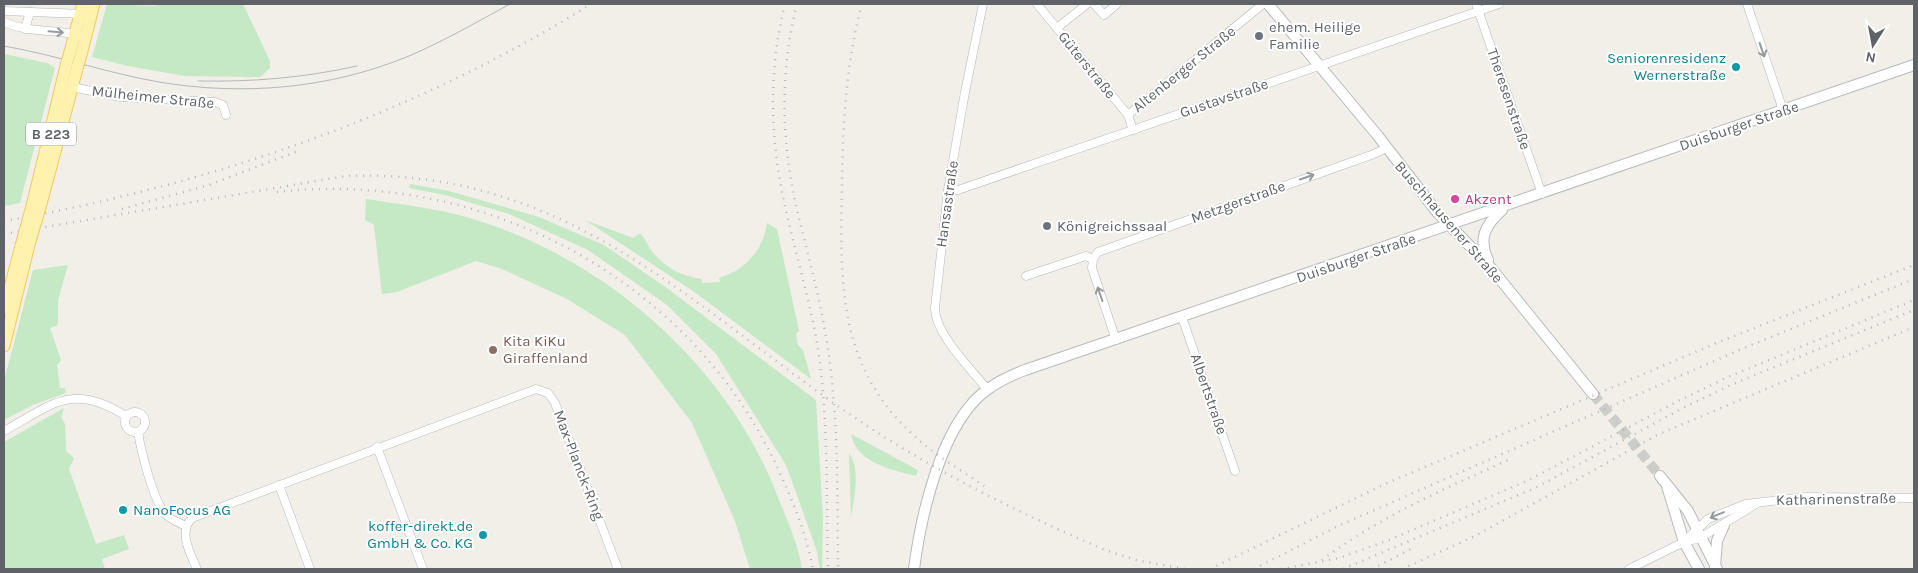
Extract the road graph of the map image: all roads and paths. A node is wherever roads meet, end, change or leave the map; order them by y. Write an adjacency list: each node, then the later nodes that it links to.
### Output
1 (94, 4): 14 (main road, Mülheimer Straße / B 223)
2 (983, 4): 29 (street, Hansastraße)
3 (1037, 4): 17 (street, Güterstraße)
4 (1087, 4): 17 (street)
5 (1094, 4): 6 (street)
6 (1117, 4)
7 (1263, 4): 26 (street, Altenberger Straße)
8 (1268, 4): 22 (main road, Buschhausener Straße)
9 (1500, 4): 11 (street, Gustavstraße)
10 (1746, 4): 24 (street, one-way to 24)
11 (1477, 7): 22 (street, Gustavstraße); 30 (street, Theresenstraße)
12 (4, 11): 13 (street)
13 (16, 11): 15 (street); 16 (street)
14 (85, 11): 15 (street); 19 (main road, Mülheimer Straße / B 223)
15 (30, 12): 18 (street)
16 (7, 24): 18 (street)
17 (1057, 28): 26 (street, Güterstraße)
18 (25, 29): 19 (street, one-way to 19)
19 (80, 36): 20 (main road, Mülheimer Straße / B 223)
20 (74, 59): 23 (main road, Mülheimer Straße / B 223); 31 (main road, Mülheimer Straße / B 223)
21 (1914, 65): 24 (main road, Duisburger Straße)
22 (1319, 67): 27 (street, Gustavstraße); 28 (main road, Buschhausener Straße)
23 (72, 87): 25 (street, Mülheimer Straße); 31 (main road, Mülheimer Straße / B 223)
24 (1783, 110): 30 (main road, Duisburger Straße)
25 (226, 115)
26 (1128, 115): 27 (street, Güterstraße)
27 (1133, 130): 29 (street, Gustavstraße)
28 (1386, 148): 33 (main road, Buschhausener Straße); 35 (street, Metzgerstraße, one-way to 28)
29 (948, 190): 42 (street, Hansastraße)
30 (1542, 194): 32 (main road, Duisburger Straße)
31 (36, 205): 34 (main road, Mülheimer Straße / B 223, bridge)
32 (1507, 206): 33 (main road, Duisburger Straße); 36 (main road)
33 (1451, 226): 36 (main road, Buschhausener Straße); 39 (main road, Duisburger Straße)
34 (25, 246): 38 (main road, Mülheimer Straße / B 223); 41 (main road, Mülheimer Straße / B 223)
35 (1093, 259): 37 (street, Metzgerstraße); 40 (street, one-way to 35)
36 (1491, 268): 43 (main road, Buschhausener Straße)
37 (1026, 276)
38 (4, 310)
39 (1182, 317): 40 (main road, Duisburger Straße); 48 (street, Albertstraße)
40 (1116, 340): 42 (main road, Duisburger Straße)
41 (4, 346)
42 (987, 389): 61 (main road, Duisburger Straße)
43 (1593, 394)
44 (126, 416): 45 (street); 46 (street); 46 (street)
45 (4, 431)
46 (138, 432): 53 (street)
47 (377, 447): 49 (street, Max-Planck-Ring); 59 (street); 60 (street, Max-Planck-Ring)
48 (1235, 471)
49 (279, 485): 53 (street, Max-Planck-Ring); 58 (street)
50 (1914, 498): 51 (street, Katharinenstraße)
51 (1758, 503): 52 (street, Katharinenstraße); 54 (street, Katharinenstraße, one-way to 54)
52 (1724, 525): 54 (street, Katharinenstraße); 56 (main road)
53 (186, 526): 57 (street)
54 (1698, 534): 55 (street, Katharinenstraße); 55 (main road); 56 (main road)
55 (1684, 542): 62 (street, Katharinenstraße); 63 (main road)
56 (1716, 568)
57 (196, 569)
58 (310, 569)
59 (423, 569)
60 (618, 569)
61 (914, 569)
62 (1629, 569)
63 (1699, 569)

